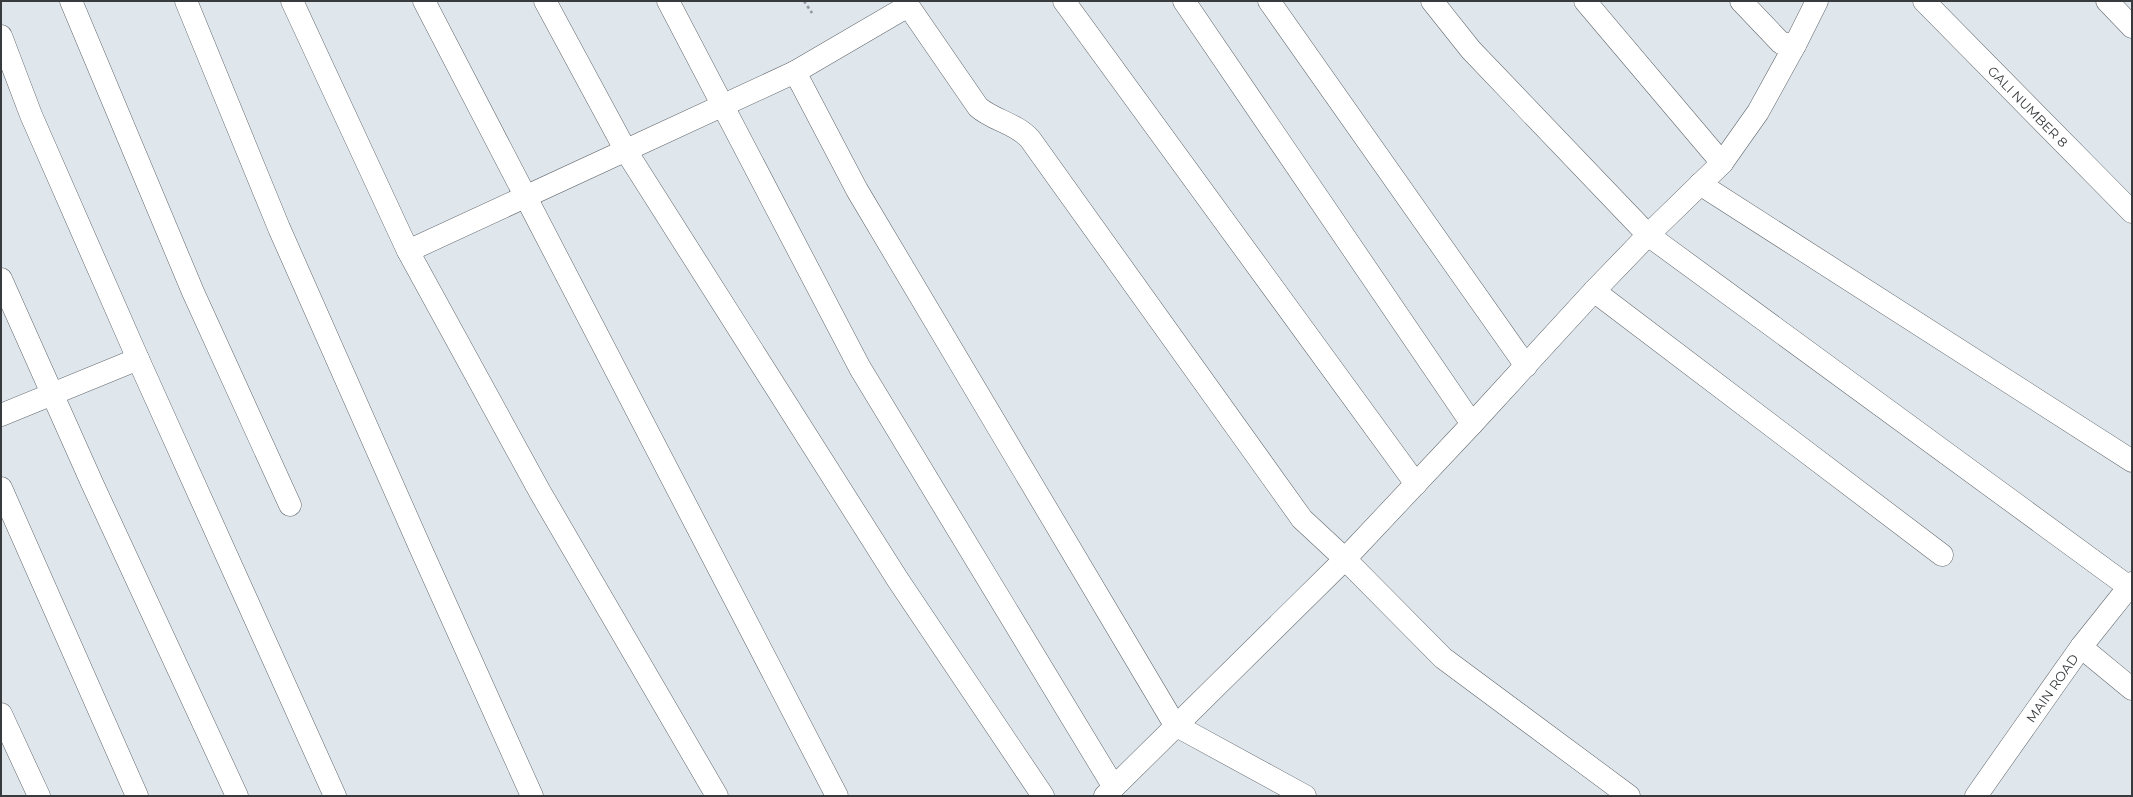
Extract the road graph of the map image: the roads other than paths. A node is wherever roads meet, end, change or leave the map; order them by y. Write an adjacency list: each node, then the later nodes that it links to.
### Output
1 (71, 1): 39 (street)
2 (186, 1): 54 (street)
3 (292, 1): 28 (street)
4 (424, 1): 25 (street)
5 (545, 1): 22 (street)
6 (668, 1): 21 (street)
7 (1064, 1): 37 (street)
8 (1184, 1): 35 (street)
9 (1269, 1): 32 (street)
10 (1432, 1): 27 (street)
11 (1585, 1): 23 (street)
12 (1741, 1): 19 (street)
13 (1816, 1): 19 (street)
14 (1924, 1): 26 (street, GALI NUMBER 8)
15 (2107, 1): 17 (street)
16 (906, 4): 20 (street); 41 (street)
17 (2132, 27)
18 (1, 36): 31 (street)
19 (1795, 45): 23 (street)
20 (795, 72): 21 (street); 46 (street)
21 (723, 106): 22 (street); 47 (street)
22 (626, 151): 25 (street); 57 (street)
23 (1722, 163): 24 (street)
24 (1700, 184): 27 (street); 36 (street)
25 (525, 198): 28 (street); 56 (street)
26 (2132, 212)
27 (1648, 235): 30 (street); 42 (street)
28 (408, 251): 55 (street)
29 (1, 280): 33 (street)
30 (1594, 291): 32 (street); 40 (street)
31 (138, 359): 33 (street); 53 (street)
32 (1526, 366): 35 (street)
33 (53, 395): 34 (street); 52 (street)
34 (1, 415)
35 (1472, 424): 37 (street)
36 (2132, 462)
37 (1416, 484): 41 (street)
38 (1, 488): 51 (street)
39 (290, 506)
40 (1942, 555)
41 (1345, 559): 46 (street); 49 (street)
42 (2130, 585): 43 (street, MAIN ROAD)
43 (2081, 647): 44 (street); 48 (street, MAIN ROAD)
44 (2132, 690)
45 (1, 714): 50 (street)
46 (1175, 725): 47 (street); 59 (street)
47 (1120, 780): 58 (street)
48 (1985, 793)
49 (1627, 795)
50 (39, 796)
51 (137, 796)
52 (237, 796)
53 (335, 796)
54 (532, 796)
55 (717, 796)
56 (837, 796)
57 (1043, 796)
58 (1105, 796)
59 (1305, 796)

